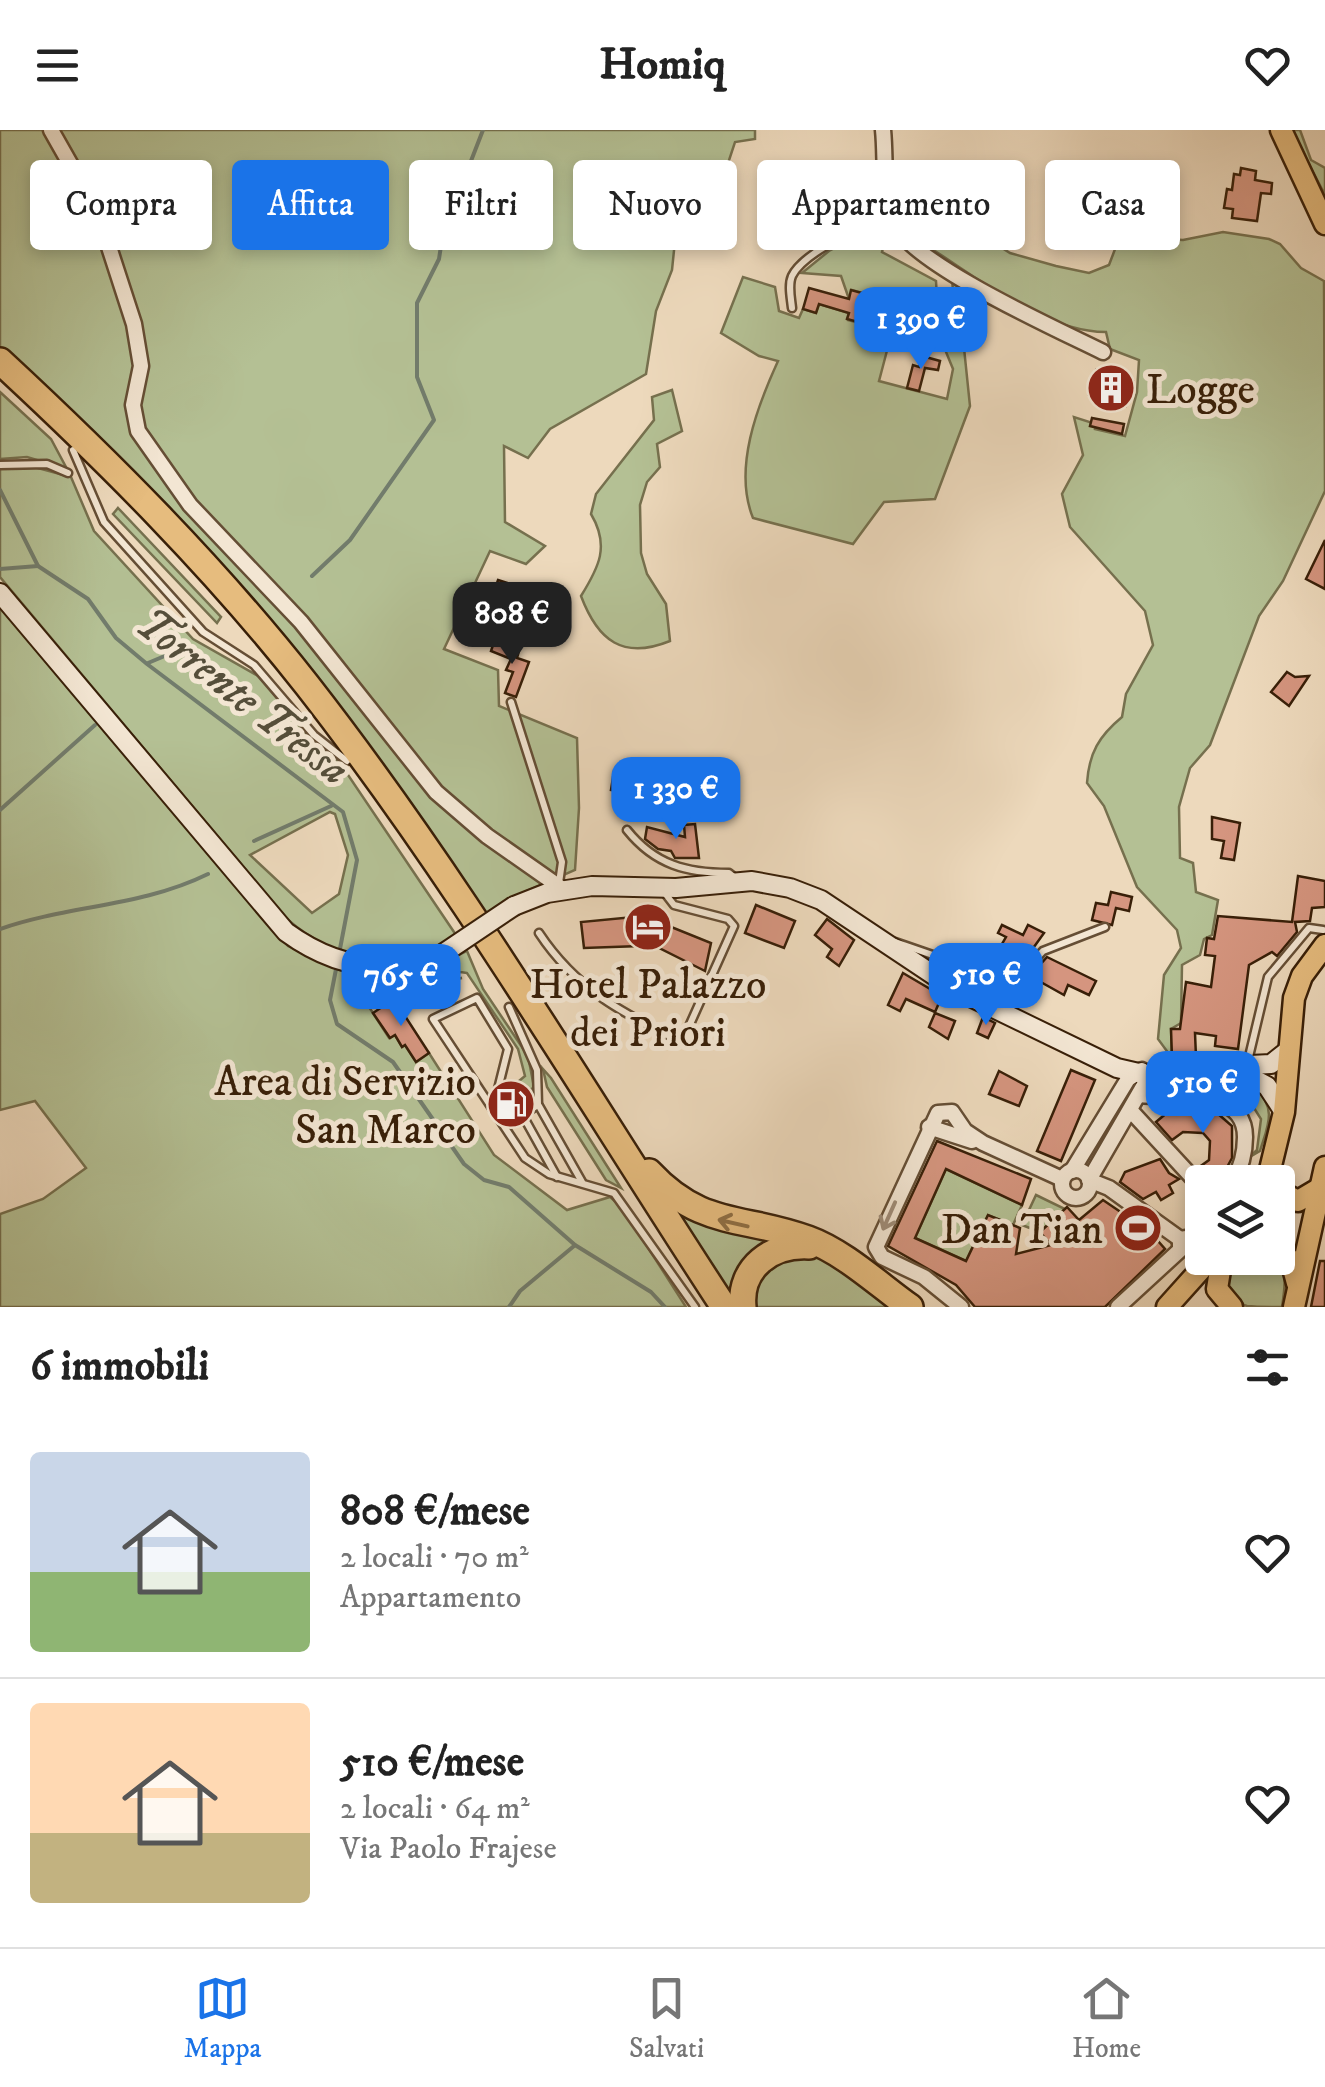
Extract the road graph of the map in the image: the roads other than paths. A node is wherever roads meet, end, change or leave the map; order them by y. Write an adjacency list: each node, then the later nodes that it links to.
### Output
1 (50, 130): 18 (street)
2 (884, 130): 4 (street)
3 (1280, 130): 5 (main road)
4 (886, 160)
5 (1322, 217)
6 (822, 250): 8 (lane)
7 (922, 250): 9 (street)
8 (792, 308)
9 (1102, 352)
10 (0, 361): 38 (highway)
11 (0, 382): 12 (highway)
12 (71, 462): 13 (lane); 25 (highway)
13 (3, 465)
14 (0, 594): 18 (street, bridge)
15 (511, 702): 18 (lane)
16 (628, 830): 17 (lane)
17 (738, 881): 19 (street); 23 (street)
18 (561, 886): 19 (street)
19 (663, 888): 21 (lane)
20 (1105, 926): 23 (lane)
21 (539, 933)
22 (1324, 938): 24 (main road); 28 (lane)
23 (874, 939): 29 (street)
24 (1318, 958): 26 (main road)
25 (510, 1007): 32 (lane); 60 (highway)
26 (1290, 1050): 28 (street); 36 (main road)
27 (1218, 1066): 28 (street); 29 (street); 29 (street)
28 (1247, 1066)
29 (1119, 1072): 30 (street); 45 (street)
30 (1160, 1074): 31 (street); 36 (street)
31 (1140, 1095): 35 (street); 40 (street)
32 (538, 1105): 37 (lane); 48 (lane)
33 (511, 1109): 34 (lane); 34 (lane); 37 (lane)
34 (494, 1112): 46 (lane)
35 (1131, 1112): 44 (street); 47 (street)
36 (1284, 1112): 39 (main road)
37 (521, 1113): 46 (lane)
38 (614, 1137): 54 (highway, one-way to 38); 61 (highway)
39 (1276, 1142): 41 (main road); 42 (main road)
40 (1238, 1165)
41 (1264, 1165)
42 (1273, 1165)
43 (1325, 1166): 49 (main road)
44 (1185, 1170)
45 (1067, 1175): 47 (street); 47 (street); 64 (street, one-way to 64)
46 (557, 1177): 48 (lane)
47 (1089, 1180): 53 (street)
48 (582, 1182): 59 (lane)
49 (1320, 1188): 50 (main road); 51 (main road)
50 (1295, 1200)
51 (1319, 1221): 58 (main road)
52 (1185, 1238): 53 (street)
53 (1180, 1239): 65 (street)
54 (826, 1249): 62 (highway); 63 (highway)
55 (1199, 1275): 66 (main road)
56 (1218, 1275): 67 (main road)
57 (1294, 1275): 58 (main road)
58 (1297, 1285): 68 (main road)
59 (694, 1307)
60 (706, 1307)
61 (724, 1307)
62 (742, 1307)
63 (910, 1307)
64 (961, 1307)
65 (1118, 1307)
66 (1167, 1307)
67 (1232, 1307)
68 (1294, 1307)

